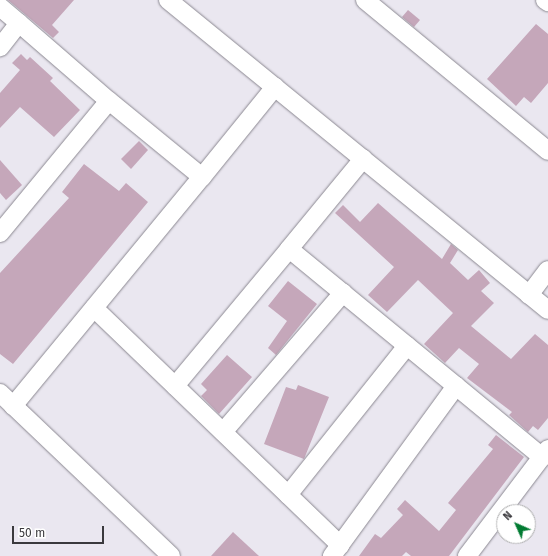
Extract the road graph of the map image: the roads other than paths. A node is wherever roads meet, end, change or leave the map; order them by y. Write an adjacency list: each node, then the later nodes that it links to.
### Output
1 (168, 0): 8 (street)
2 (365, 0): 10 (street)
3 (545, 0): 4 (street)
4 (548, 2)
5 (0, 7): 6 (street)
6 (19, 23): 7 (street); 9 (street)
7 (0, 47)
8 (275, 88): 11 (street); 12 (street)
9 (109, 101): 12 (street); 13 (street)
10 (548, 151)
11 (363, 159): 14 (street); 17 (street)
12 (202, 177): 18 (street)
13 (0, 233)
14 (289, 249): 16 (street); 21 (street)
15 (548, 270): 17 (street)
16 (343, 293): 20 (street); 25 (street)
17 (529, 295): 19 (street)
18 (94, 308): 21 (street); 24 (street)
19 (548, 310)
20 (407, 346): 22 (street); 27 (street)
21 (175, 386): 25 (street)
22 (456, 386): 26 (street); 28 (street)
23 (0, 394): 24 (street)
24 (13, 406): 29 (street)
25 (222, 432): 27 (street)
26 (545, 453): 30 (street)
27 (288, 495): 28 (street)
28 (336, 550)
29 (171, 556)
30 (467, 556)

